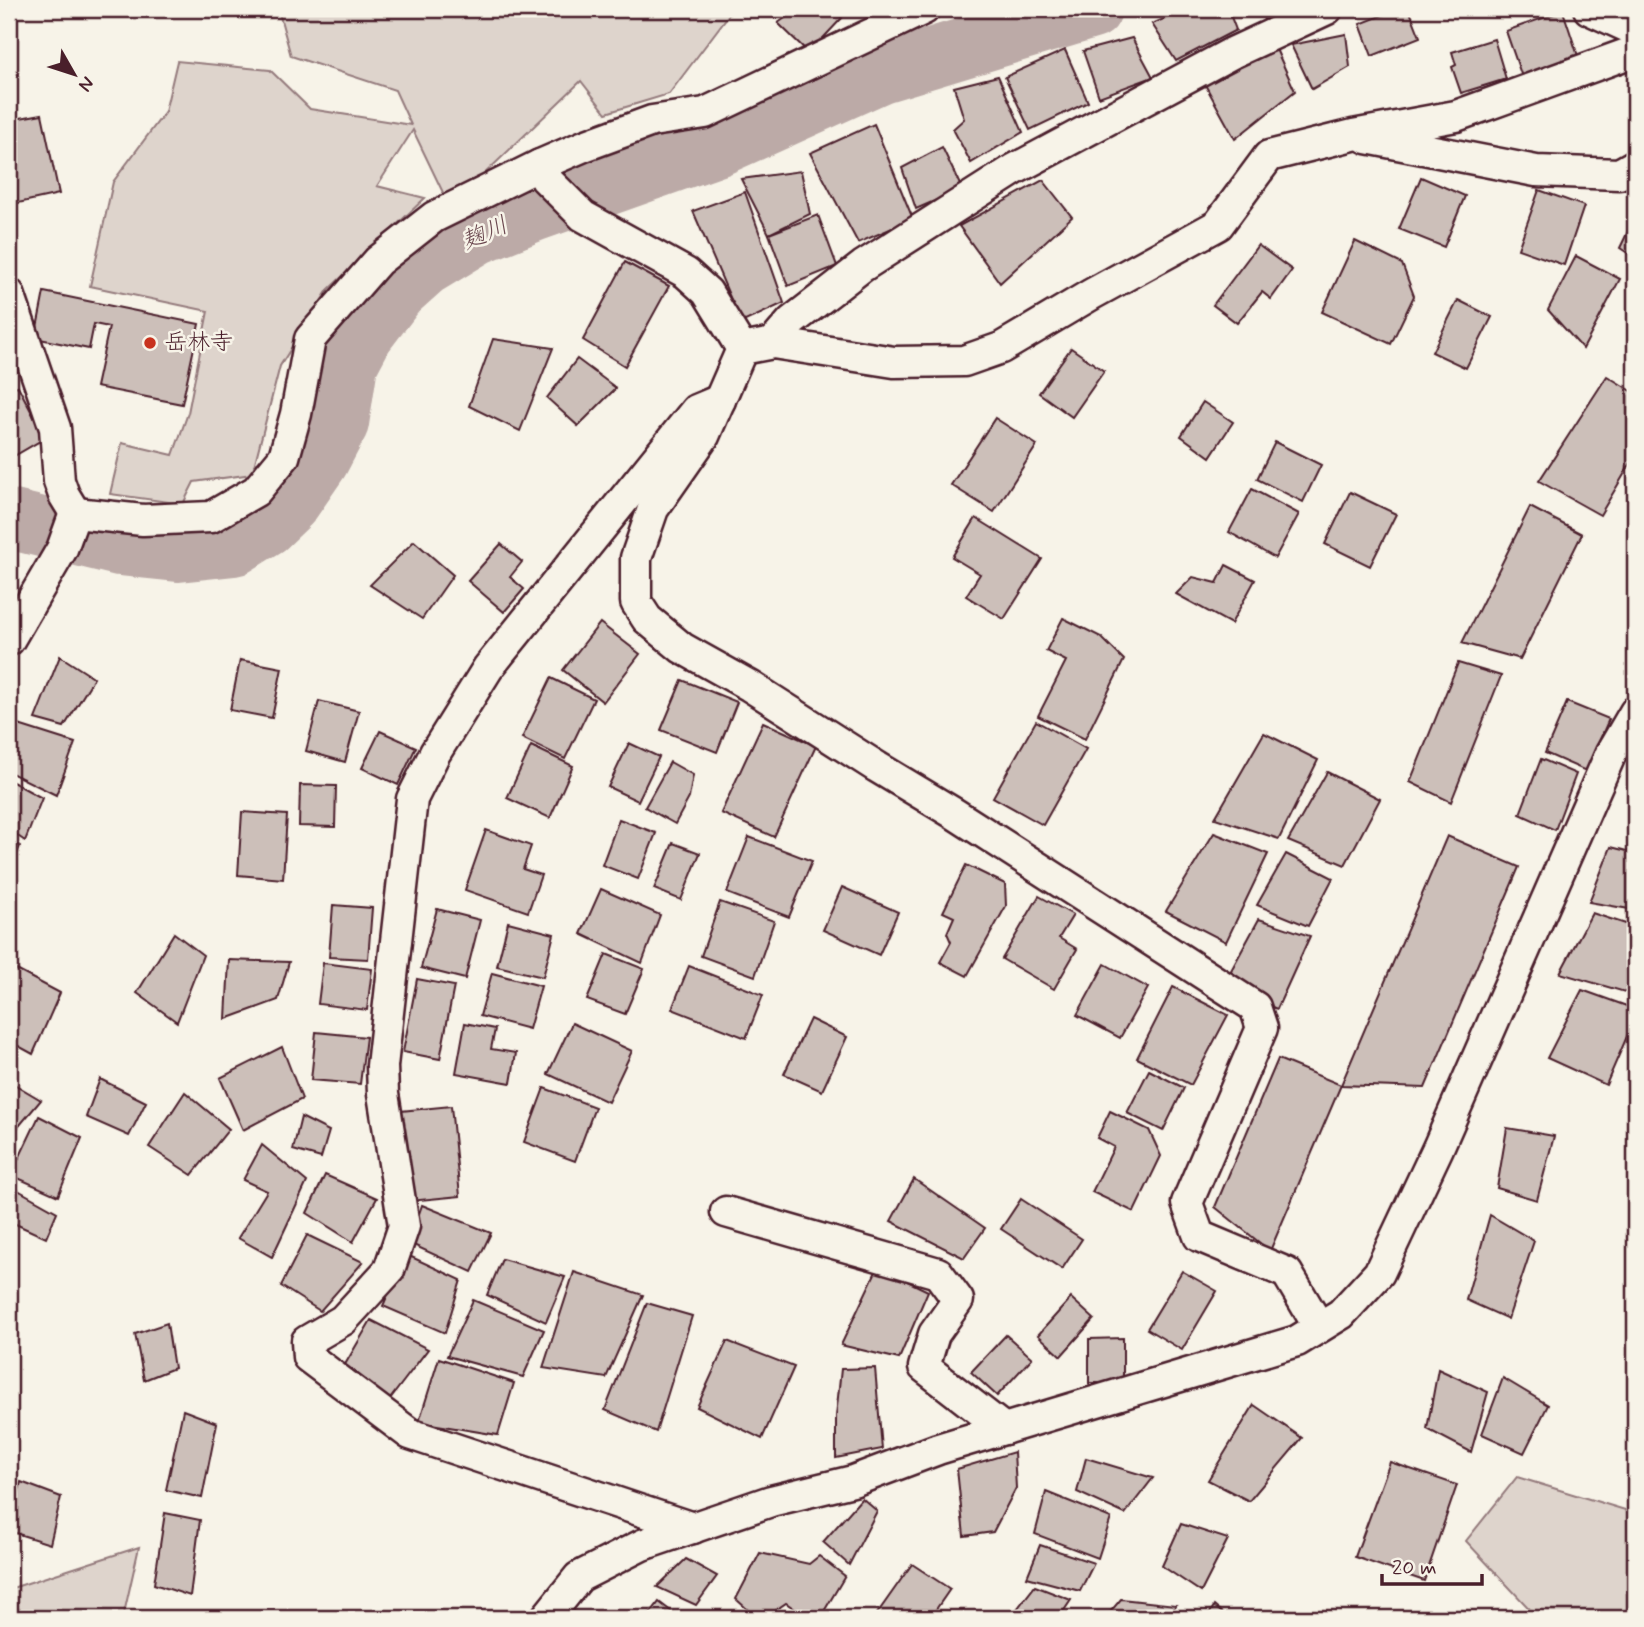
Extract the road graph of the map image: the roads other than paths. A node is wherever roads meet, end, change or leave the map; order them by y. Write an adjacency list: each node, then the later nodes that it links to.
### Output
1 (923, 9): 8 (street)
2 (1328, 9): 10 (street)
3 (1589, 9): 4 (street)
4 (1635, 30)
5 (1635, 51): 6 (street)
6 (1353, 135): 7 (street); 10 (street)
7 (1635, 165)
8 (543, 172): 11 (street); 13 (street)
9 (9, 294): 13 (street)
10 (773, 343): 11 (street)
11 (743, 349): 12 (street)
12 (720, 400): 17 (street); 19 (street)
13 (73, 516): 14 (street)
14 (9, 640)
15 (1635, 712): 17 (street)
16 (726, 1212): 18 (street)
17 (1319, 1327): 18 (street)
18 (1004, 1429): 19 (street)
19 (692, 1528): 20 (street)
20 (545, 1618)

